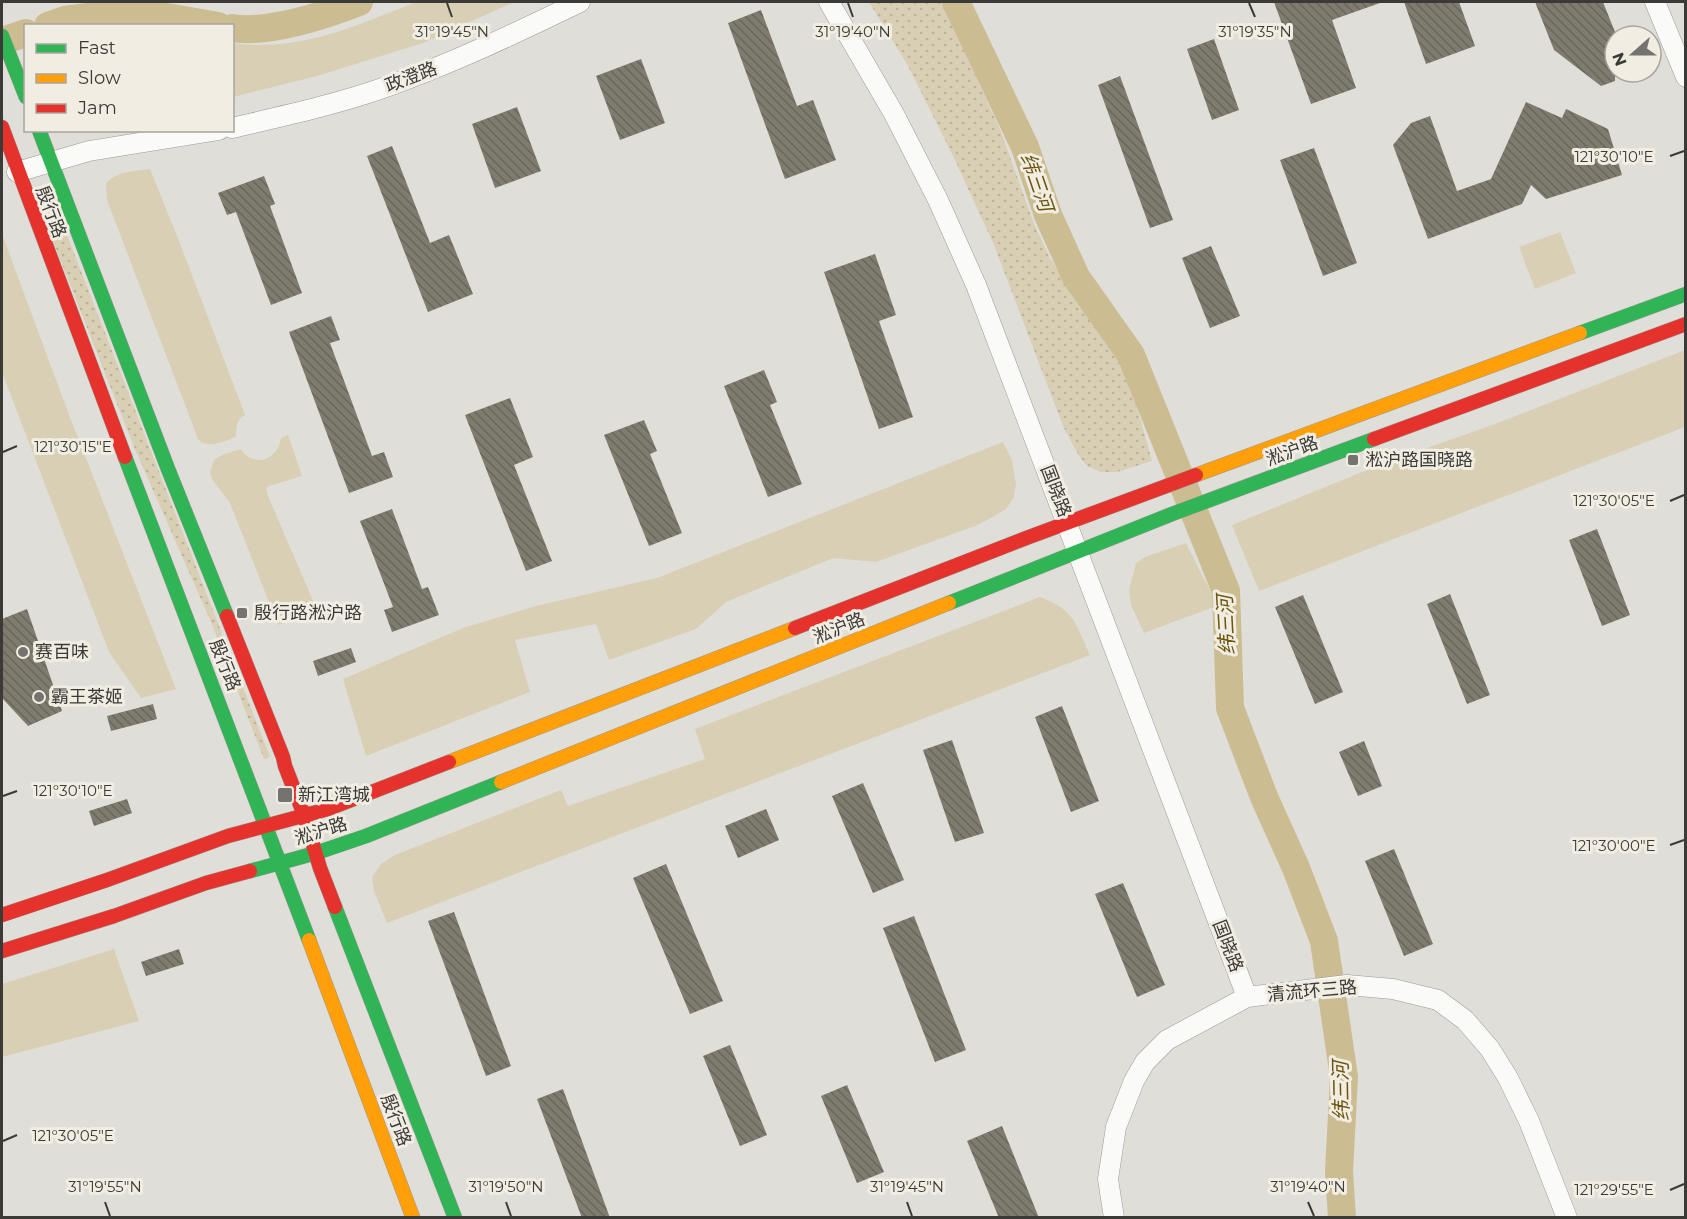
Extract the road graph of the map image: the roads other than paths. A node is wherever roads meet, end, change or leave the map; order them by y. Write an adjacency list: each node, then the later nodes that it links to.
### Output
1 (580, 2): 8 (street, 政澄路)
2 (829, 2): 15 (street, 国晓路)
3 (1655, 2): 5 (street)
4 (2, 36): 6 (main road)
5 (1686, 77)
6 (24, 93)
7 (2, 127): 12 (main road, 殷行路)
8 (234, 128)
9 (40, 132): 11 (main road, 殷行路)
10 (207, 132): 11 (street)
11 (52, 161): 12 (street); 17 (main road, 殷行路)
12 (17, 172): 18 (main road, 殷行路)
13 (1686, 294): 15 (main road, 淞沪路)
14 (1686, 324): 16 (main road, 淞沪路)
15 (1068, 523): 16 (street, 国晓路); 17 (main road, 淞沪路)
16 (1079, 551): 19 (main road, 淞沪路); 23 (street, 国晓路)
17 (304, 815): 18 (main road, 淞沪路); 19 (main road, 殷行路)
18 (267, 826): 20 (main road, 殷行路); 21 (main road, 淞沪路)
19 (316, 853): 20 (main road, 淞沪路); 25 (main road, 殷行路)
20 (281, 862): 22 (main road, 淞沪路); 24 (main road, 殷行路)
21 (2, 915)
22 (2, 951)
23 (1247, 997): 26 (street, 清流环三路); 27 (street, 清流环三路)
24 (413, 1218)
25 (455, 1218)
26 (1114, 1218)
27 (1567, 1218)

